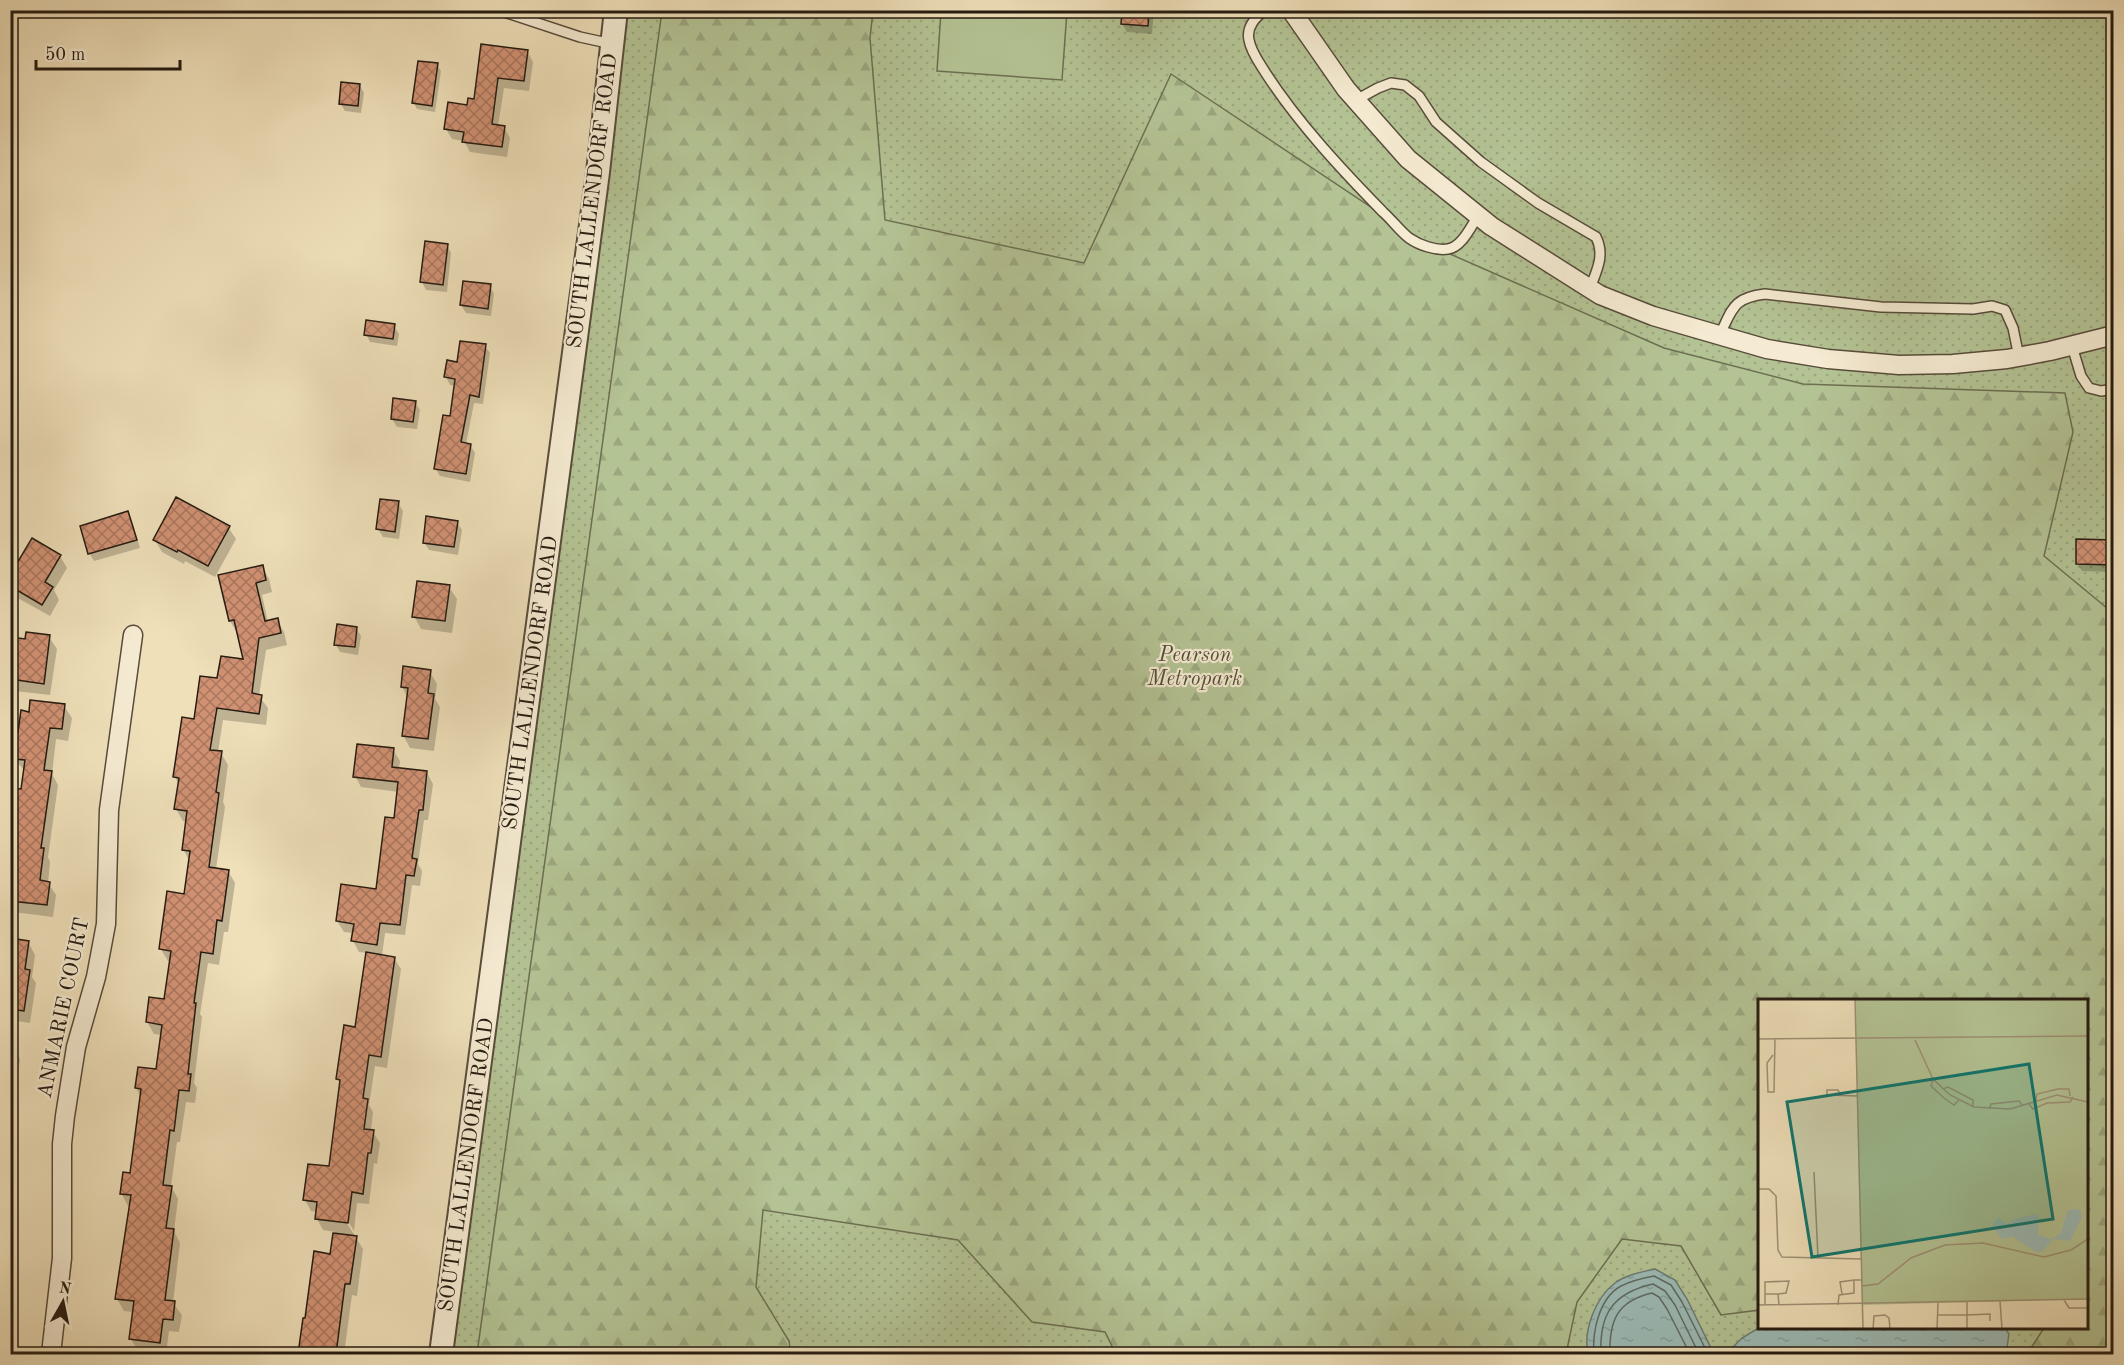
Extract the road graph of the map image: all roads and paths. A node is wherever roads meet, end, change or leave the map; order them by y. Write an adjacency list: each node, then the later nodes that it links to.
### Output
1 (498, 10): 5 (lane)
2 (616, 10): 5 (street, SOUTH LALLENDORF ROAD)
3 (1266, 10): 7 (lane)
4 (1291, 10): 6 (street)
5 (612, 44): 16 (street, SOUTH LALLENDORF ROAD)
6 (1356, 100): 7 (street); 8 (lane)
7 (1478, 216): 8 (street)
8 (1590, 288): 10 (street)
9 (2114, 335): 11 (street)
10 (1719, 336): 12 (street); 12 (lane)
11 (2072, 346): 12 (street); 13 (lane)
12 (2019, 357)
13 (2114, 389)
14 (133, 635): 15 (street, ANMARIE COURT)
15 (51, 1354)
16 (441, 1354)

